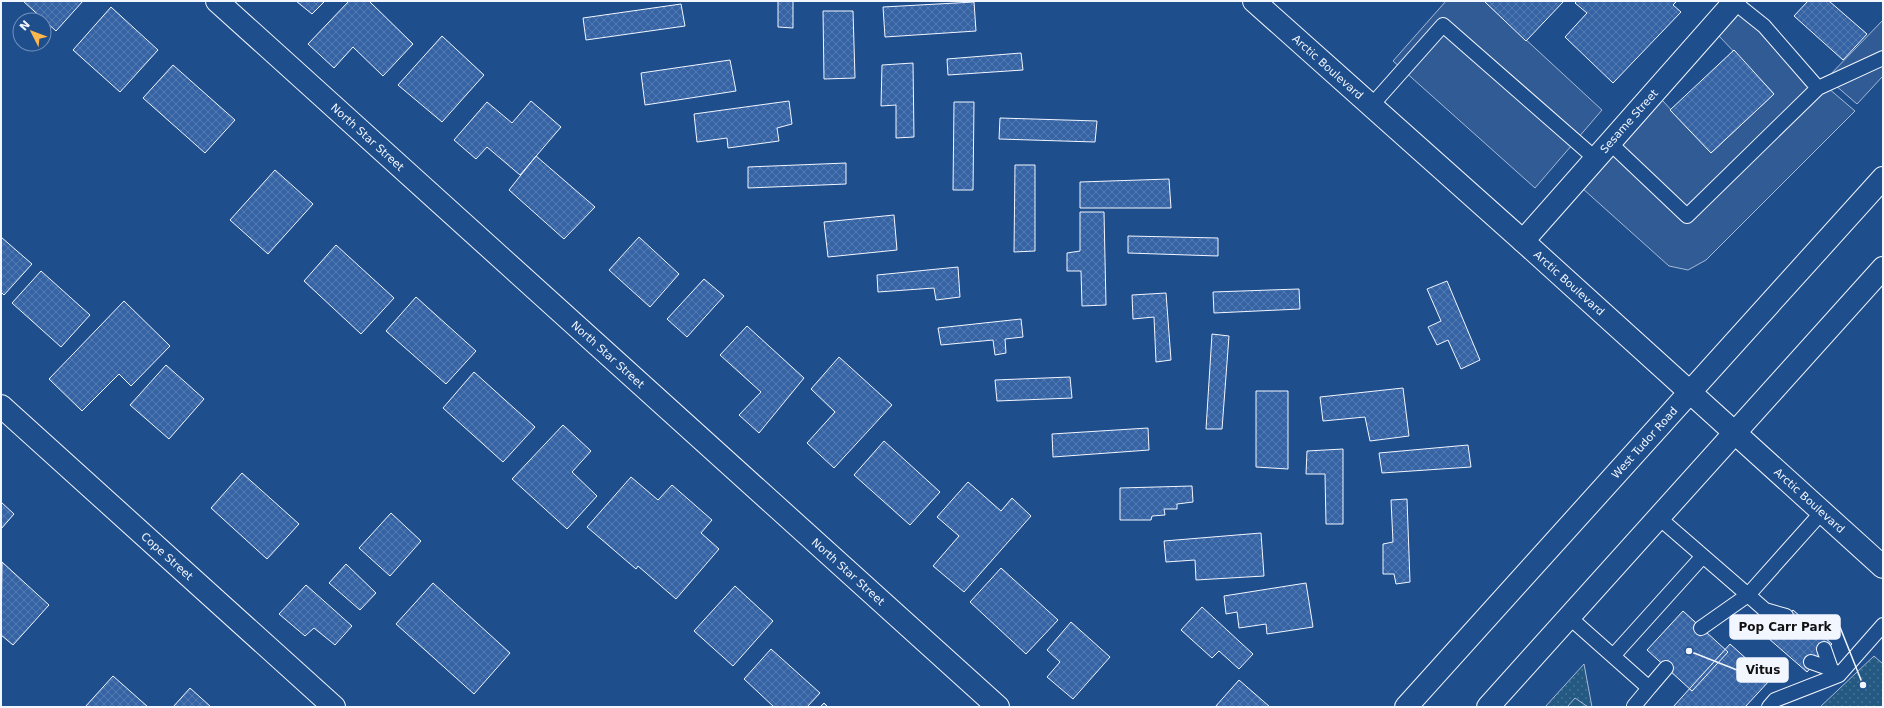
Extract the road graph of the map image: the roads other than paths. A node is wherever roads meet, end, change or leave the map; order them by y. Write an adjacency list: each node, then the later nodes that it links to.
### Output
1 (217, 1): 32 (main road, North Star Street)
2 (1254, 1): 6 (main road, Arctic Boulevard)
3 (1735, 2): 5 (lane); 7 (main road, Sesame Street)
4 (1883, 58): 5 (lane)
5 (1818, 88): 7 (lane)
6 (1370, 106): 7 (lane); 9 (main road, Arctic Boulevard)
7 (1603, 151): 9 (main road, Sesame Street)
8 (1883, 178): 11 (main road, West Tudor Road)
9 (1523, 241): 11 (main road, Arctic Boulevard)
10 (1883, 268): 13 (main road)
11 (1690, 393): 13 (main road, Arctic Boulevard); 33 (main road, West Tudor Road)
12 (1, 406): 31 (main road, Cope Street)
13 (1734, 432): 14 (main road, Arctic Boulevard); 15 (main road)
14 (1822, 512): 17 (main road, Arctic Boulevard); 18 (lane)
15 (1658, 516): 16 (lane); 21 (main road)
16 (1703, 556): 18 (lane); 26 (lane)
17 (1883, 567)
18 (1748, 595): 19 (lane); 23 (lane)
19 (1765, 610): 20 (lane); 24 (lane)
20 (1786, 616)
21 (1569, 617): 26 (lane); 34 (main road)
22 (1883, 625): 29 (lane)
23 (1701, 628)
24 (1773, 629)
25 (1824, 649): 29 (lane)
26 (1613, 656): 30 (lane)
27 (1811, 662): 29 (lane)
28 (1666, 668): 30 (lane)
29 (1835, 672): 36 (lane)
30 (1649, 688): 35 (lane)
31 (334, 707)
32 (998, 707)
33 (1406, 707)
34 (1488, 707)
35 (1635, 707)
36 (1769, 707)

